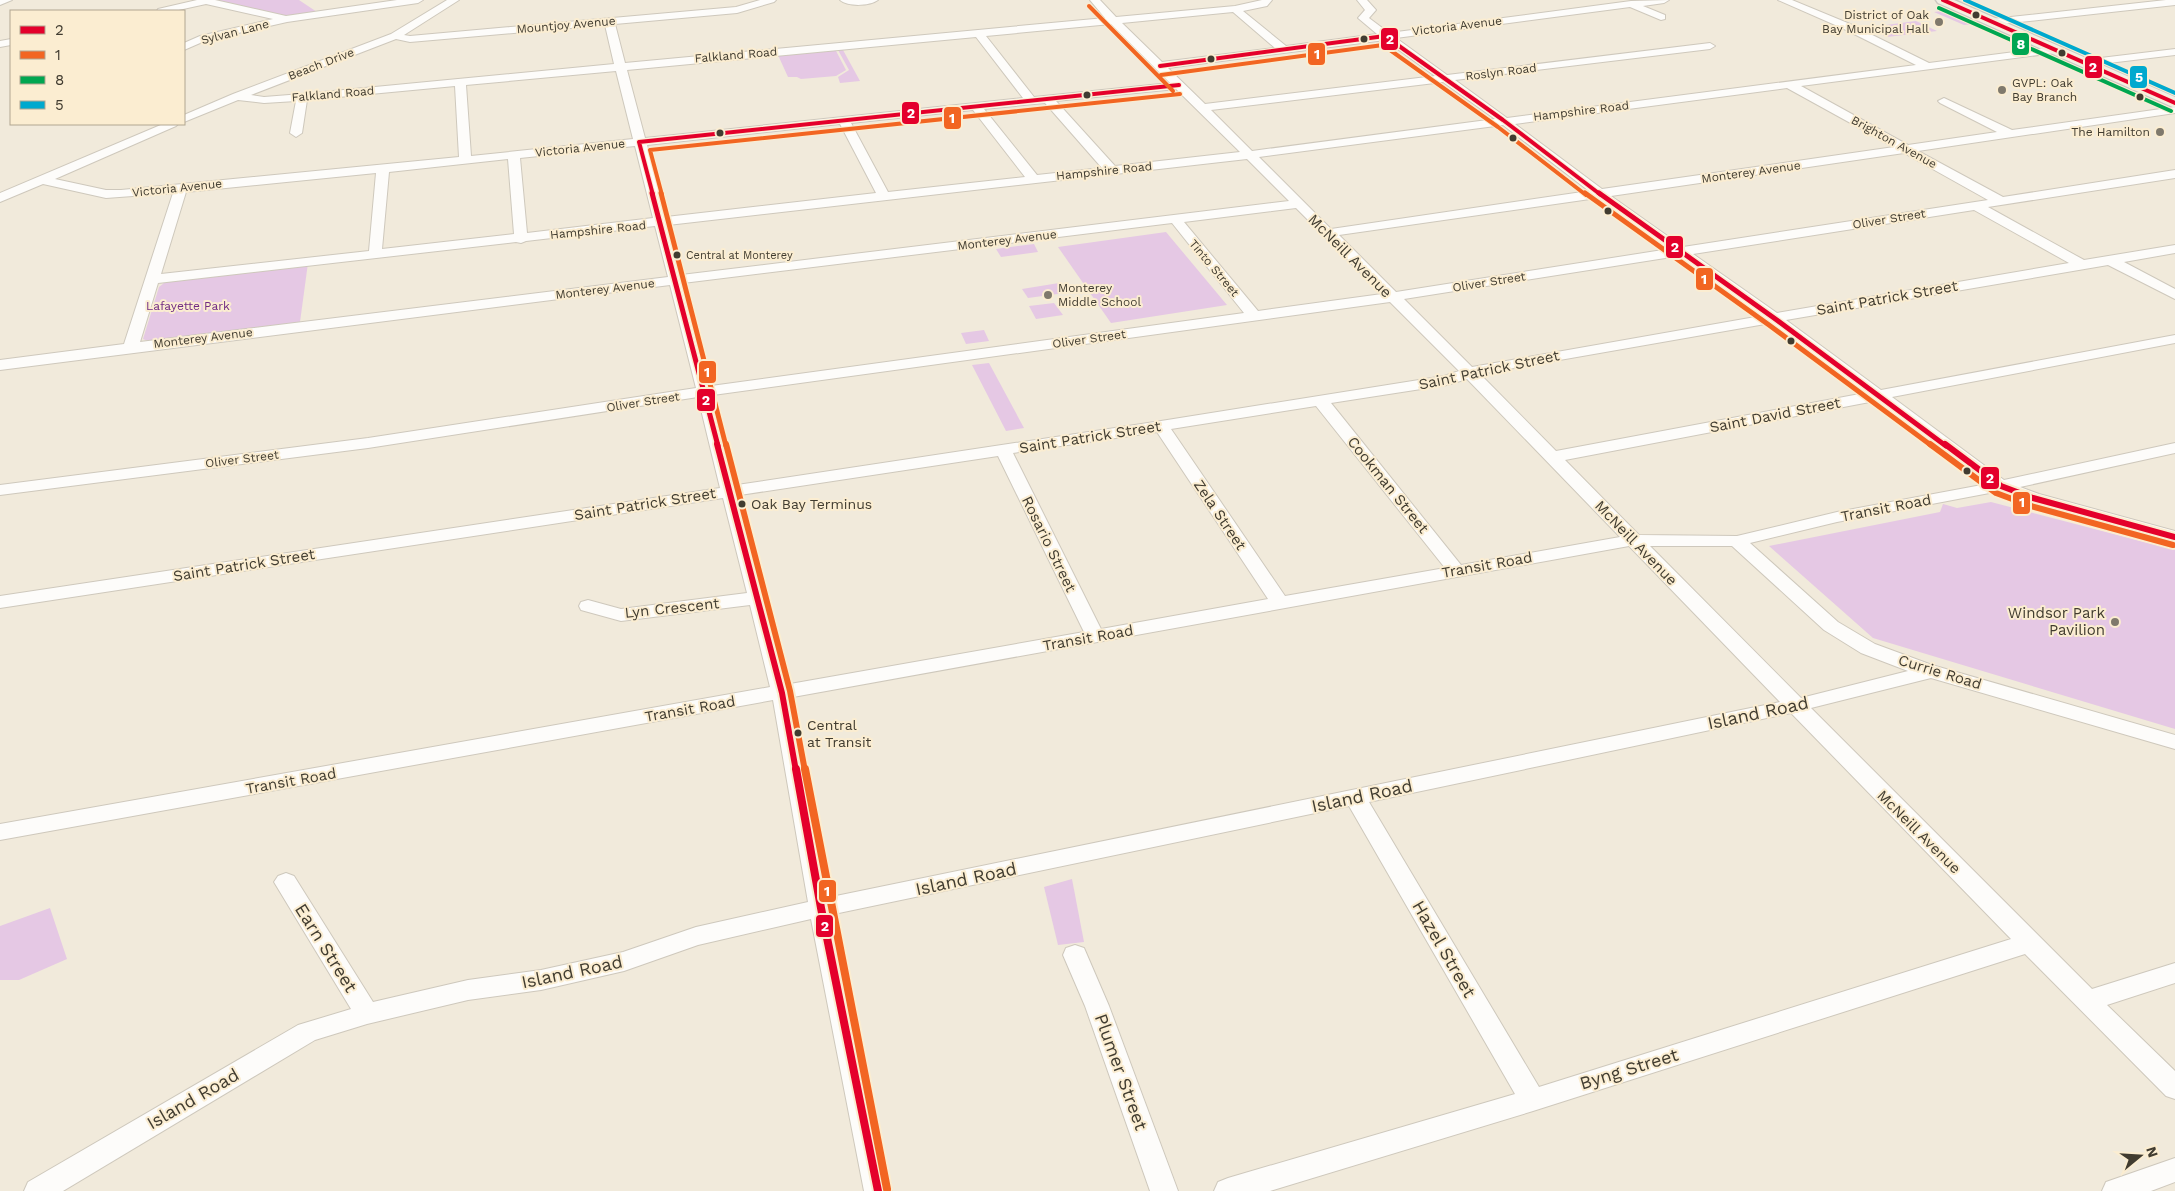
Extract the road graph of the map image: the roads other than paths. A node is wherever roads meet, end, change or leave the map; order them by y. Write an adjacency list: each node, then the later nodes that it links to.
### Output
1 (7, 0): 14 (street)
2 (418, 0): 15 (street, Sylvan Lane)
3 (454, 0): 27 (street, Beach Drive)
4 (771, 0): 24 (street, Mountjoy Avenue)
5 (845, 0): 6 (street)
6 (873, 0)
7 (1095, 0): 23 (street, McNeill Avenue)
8 (1194, 0): 20 (street)
9 (1267, 0): 18 (street)
10 (1362, 0): 28 (street)
11 (1664, 0): 16 (street, Victoria Avenue)
12 (1783, 0): 37 (street)
13 (1943, 0): 25 (main road)
14 (0, 2)
15 (390, 2): 22 (street, Sylvan Lane)
16 (1627, 2): 21 (street); 28 (street, Victoria Avenue)
17 (2175, 2): 25 (street)
18 (1235, 9): 20 (street, Falkland Road); 31 (street)
19 (166, 10): 22 (street)
20 (1205, 11): 23 (street, Falkland Road)
21 (1661, 17)
22 (286, 20): 30 (street, Sylvan Lane)
23 (1114, 20): 26 (street, Falkland Road); 36 (street, McNeill Avenue)
24 (609, 22): 27 (street, Mountjoy Avenue); 35 (street)
25 (1992, 22): 32 (main road)
26 (978, 32): 35 (street, Falkland Road); 45 (street)
27 (395, 36): 42 (street, Beach Drive)
28 (1385, 36): 31 (street, Victoria Avenue); 38 (street)
29 (1710, 46): 38 (street, Roslyn Road)
30 (185, 47)
31 (1283, 49): 36 (street, Victoria Avenue)
32 (2054, 50): 34 (main road); 37 (street, Hampshire Road)
33 (2175, 52): 34 (street)
34 (2084, 63): 47 (main road)
35 (620, 66): 39 (street, Falkland Road); 57 (street)
36 (1160, 66): 41 (street, McNeill Avenue)
37 (1927, 66): 40 (street, Hampshire Road)
38 (1444, 78): 49 (street, Roslyn Road); 53 (street)
39 (460, 82): 43 (street, Falkland Road); 61 (street)
40 (1788, 84): 53 (street, Hampshire Road); 58 (street, Brighton Avenue)
41 (1179, 85): 44 (street, Victoria Avenue); 49 (street, McNeill Avenue)
42 (238, 96): 43 (street, Falkland Road); 51 (street, Beach Drive)
43 (302, 97): 55 (street)
44 (1048, 99): 45 (street, Victoria Avenue); 63 (street)
45 (1031, 101): 48 (street, Victoria Avenue)
46 (1944, 101): 56 (street)
47 (2175, 104)
48 (977, 106): 52 (street, Victoria Avenue); 65 (street)
49 (1202, 108): 60 (street, McNeill Avenue)
50 (2175, 110): 56 (street, Monterey Avenue)
51 (185, 119)
52 (844, 120): 57 (street, Victoria Avenue); 69 (street)
53 (1504, 120): 60 (street, Hampshire Road); 68 (street)
54 (170, 125): 66 (street)
55 (296, 133)
56 (2010, 134): 58 (street, Monterey Avenue)
57 (640, 142): 59 (street, Victoria Avenue); 75 (street)
58 (1907, 150): 68 (street, Monterey Avenue); 71 (street, Brighton Avenue)
59 (514, 155): 61 (street, Victoria Avenue); 77 (street)
60 (1249, 155): 63 (street, Hampshire Road); 72 (street, McNeill Avenue)
61 (465, 160): 62 (street, Victoria Avenue)
62 (383, 169): 67 (street, Victoria Avenue); 80 (street)
63 (1111, 170): 65 (street, Hampshire Road)
64 (2175, 174): 71 (street, Oliver Street)
65 (1033, 179): 69 (street, Hampshire Road)
66 (42, 180): 67 (street, Victoria Avenue); 70 (street)
67 (180, 188): 83 (street)
68 (1600, 194): 76 (street, Monterey Avenue); 79 (street)
69 (884, 197): 75 (street, Hampshire Road)
70 (0, 198)
71 (2000, 201): 73 (street, Oliver Street)
72 (1299, 204): 74 (street, Monterey Avenue); 76 (street, McNeill Avenue)
73 (1976, 205): 79 (street, Oliver Street); 82 (street)
74 (1175, 219): 84 (street, Monterey Avenue); 87 (street, Tinto Street)
75 (660, 223): 77 (street, Hampshire Road); 84 (street)
76 (1328, 233): 86 (street, McNeill Avenue)
77 (521, 239): 80 (street, Hampshire Road)
78 (2175, 249): 81 (street, Saint Patrick Street)
79 (1682, 252): 86 (street, Oliver Street); 88 (street)
80 (375, 256): 83 (street, Hampshire Road)
81 (2110, 260): 82 (street, Saint Patrick Street); 85 (street)
82 (2082, 265): 88 (street, Saint Patrick Street)
83 (153, 279): 90 (street)
84 (675, 280): 90 (street, Monterey Avenue); 93 (street)
85 (2175, 295)
86 (1392, 297): 87 (street, Oliver Street); 92 (street, McNeill Avenue)
87 (1255, 317): 93 (street, Oliver Street)
88 (1774, 318): 92 (street, Saint Patrick Street); 94 (street)
89 (2175, 339): 94 (street, Saint David Street)
90 (131, 348): 91 (street, Monterey Avenue)
91 (0, 364)
92 (1469, 372): 95 (street, Saint Patrick Street); 99 (street, McNeill Avenue)
93 (703, 392): 101 (street, Oliver Street); 102 (street)
94 (1878, 396): 99 (street, Saint David Street); 100 (street)
95 (1320, 400): 96 (street, Saint Patrick Street); 106 (street, Cookman Street)
96 (1161, 426): 98 (street, Saint Patrick Street); 109 (street, Zela Street)
97 (2175, 448): 100 (street, Transit Road)
98 (1003, 450): 102 (street, Saint Patrick Street); 111 (street, Rosario Street)
99 (1553, 457): 104 (street, McNeill Avenue)
100 (2001, 486): 103 (street); 105 (street, Transit Road)
101 (0, 490)
102 (729, 492): 107 (street); 108 (street, Saint Patrick Street)
103 (2175, 537)
104 (1632, 540): 105 (street, Transit Road); 106 (street, Transit Road); 114 (street, McNeill Avenue)
105 (1737, 541): 112 (street, Currie Road)
106 (1456, 570): 109 (street, Transit Road)
107 (756, 598): 110 (street, Lyn Crescent); 113 (street)
108 (0, 602)
109 (1280, 603): 111 (street, Transit Road)
110 (588, 606)
111 (1096, 637): 113 (street, Transit Road)
112 (1933, 671): 114 (street, Island Road); 115 (street, Currie Road)
113 (782, 693): 117 (street, Transit Road); 119 (street)
114 (1794, 706): 116 (street, Island Road); 120 (street, McNeill Avenue)
115 (2175, 742)
116 (1355, 797): 119 (street, Island Road); 126 (street, Hazel Street)
117 (0, 832)
118 (286, 882): 124 (street, Earn Street)
119 (821, 908): 124 (street, Island Road); 129 (street)
120 (2029, 943): 123 (street, McNeill Avenue); 126 (street, Byng Street)
121 (1075, 955): 130 (street, Plumer Street)
122 (2175, 973): 123 (street)
123 (2087, 1001): 125 (street, McNeill Avenue)
124 (367, 1014): 128 (street, Island Road)
125 (2175, 1088)
126 (1533, 1100): 131 (street, Byng Street)
127 (2175, 1170): 132 (street)
128 (38, 1191)
129 (878, 1191)
130 (1164, 1191)
131 (1228, 1191)
132 (2116, 1191)

